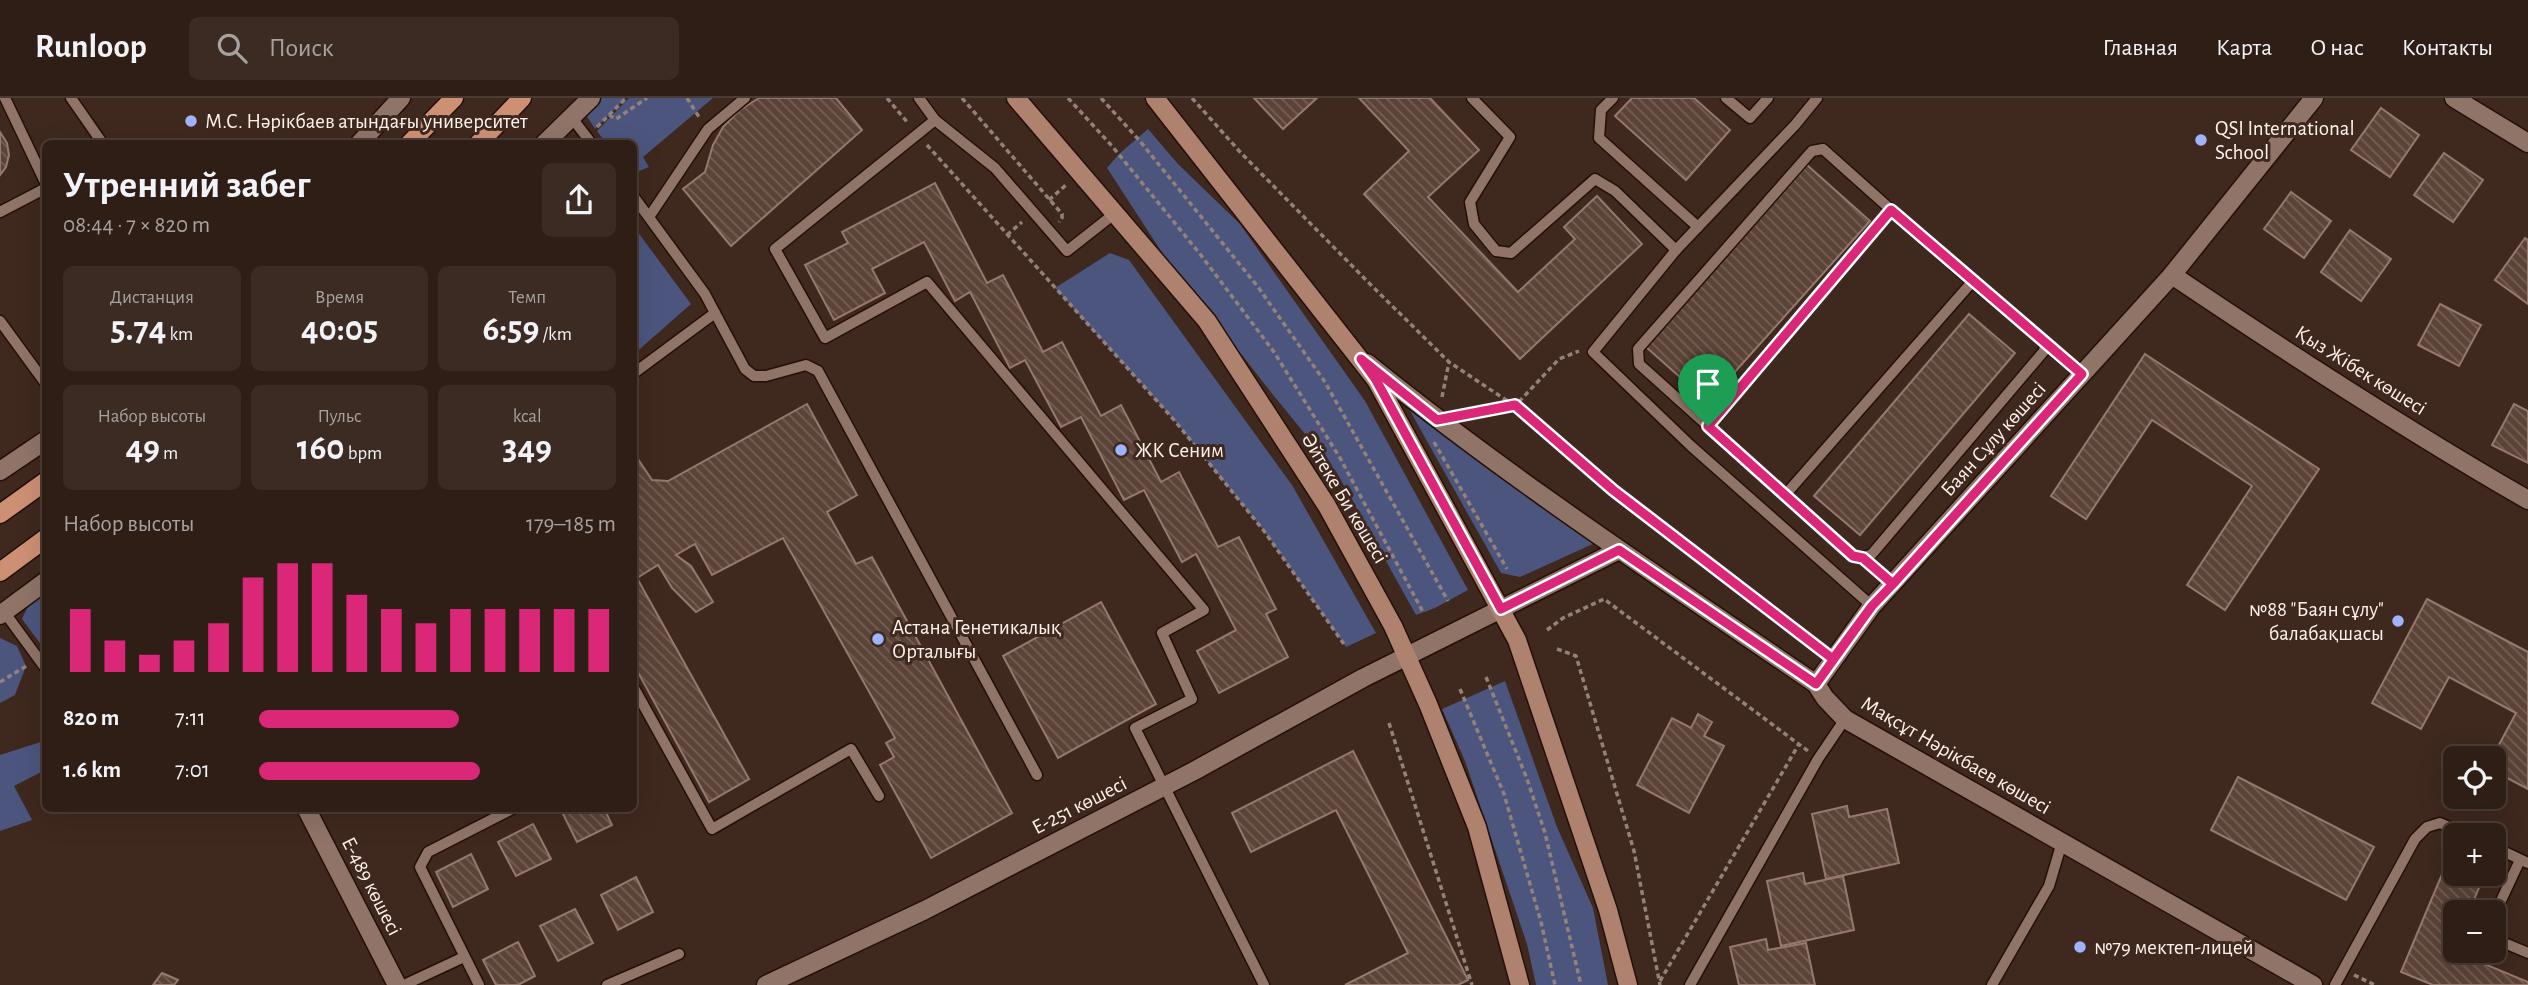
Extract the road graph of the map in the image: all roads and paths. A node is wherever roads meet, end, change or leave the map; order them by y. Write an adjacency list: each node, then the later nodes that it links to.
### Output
1 (5, 98): 39 (lane)
2 (71, 98): 31 (lane)
3 (401, 98): 32 (street)
4 (454, 98): 33 (main road)
5 (522, 98): 34 (main road)
6 (591, 98): 27 (street)
7 (626, 98): 26 (path)
8 (647, 98): 26 (path)
9 (687, 98): 29 (path)
10 (745, 98): 29 (lane)
11 (887, 98): 30 (path)
12 (919, 98): 28 (lane)
13 (962, 98): 41 (path)
14 (1016, 98): 38 (street, Әйтеке Би көшесі)
15 (1069, 98): 83 (path)
16 (1101, 98): 80 (path)
17 (1155, 98): 59 (street)
18 (1192, 98): 60 (path)
19 (1472, 98): 52 (lane)
20 (1614, 98): 49 (lane)
21 (1726, 98): 22 (lane)
22 (1768, 98)
23 (1817, 98): 49 (lane)
24 (2315, 98): 53 (street, Баян Сұлу көшесі)
25 (2454, 98): 37 (street)
26 (609, 115): 36 (path)
27 (572, 117): 35 (street); 36 (lane)
28 (935, 120): 30 (lane); 45 (lane)
29 (708, 130): 47 (lane)
30 (917, 134): 51 (path); 102 (lane)
31 (100, 140)
32 (363, 140)
33 (413, 140)
34 (482, 140)
35 (548, 140)
36 (590, 140)
37 (2528, 143)
38 (1079, 174): 41 (path); 46 (street, Әйтеке Би көшесі)
39 (42, 177)
40 (42, 188): 44 (lane)
41 (1050, 200): 45 (path); 50 (path)
42 (637, 201): 47 (lane)
43 (1891, 210): 54 (lane); 66 (lane); 66 (lane)
44 (0, 212)
45 (1032, 212): 50 (lane)
46 (1114, 214): 50 (lane); 88 (street, Әйтеке Би көшесі)
47 (649, 217): 55 (lane)
48 (1017, 226): 51 (path)
49 (1698, 227): 52 (lane)
50 (1049, 232)
51 (1007, 234): 86 (path)
52 (1676, 250): 58 (lane)
53 (2172, 275): 62 (street, Баян Сұлу көшесі); 71 (street, Қыз Жібек көшесі)
54 (1972, 282): 57 (lane); 70 (lane)
55 (715, 313): 61 (lane); 101 (lane)
56 (0, 321): 63 (lane)
57 (2045, 344): 62 (lane); 75 (lane)
58 (1593, 352): 64 (path); 81 (lane)
59 (1361, 359): 65 (street, Мақсұт Нәрікбаев көшесі); 82 (street)
60 (1449, 362): 64 (path); 65 (path)
61 (637, 371)
62 (2082, 374): 79 (street, Баян Сұлу көшесі)
63 (42, 379)
64 (1515, 405): 65 (path); 90 (path)
65 (1437, 420): 74 (street, Мақсұт Нәрікбаев көшесі); 76 (path)
66 (1708, 426): 70 (lane)
67 (42, 443): 68 (street)
68 (0, 471)
69 (42, 484): 72 (main road)
70 (1786, 494): 75 (lane)
71 (2528, 500)
72 (0, 514)
73 (42, 541): 77 (main road)
74 (1619, 550): 82 (street, Е-251 көшесі); 94 (street, Мақсұт Нәрікбаев көшесі)
75 (1863, 558): 79 (lane)
76 (1507, 569)
77 (0, 572)
78 (42, 584): 84 (street)
79 (1893, 584): 81 (street, Баян Сұлу көшесі)
80 (1448, 601)
81 (1872, 606): 90 (street, Баян Сұлу көшесі)
82 (1501, 609): 88 (street, Е-251 көшесі); 127 (street)
83 (1423, 612)
84 (2, 614): 89 (lane)
85 (1547, 630): 99 (path)
86 (1346, 647)
87 (1557, 649): 116 (path)
88 (1408, 656): 102 (street, Е-251 көшесі); 124 (street, Әйтеке Би көшесі)
89 (38, 659): 91 (lane); 93 (path)
90 (1833, 659): 94 (street, Баян Сұлу көшесі)
91 (42, 664)
92 (1486, 677): 126 (path)
93 (0, 682)
94 (1816, 684): 97 (street, Мақсұт Нәрікбаев көшесі)
95 (1460, 689): 125 (path)
96 (637, 693): 103 (lane)
97 (1845, 719): 100 (lane); 107 (street, Мақсұт Нәрікбаев көшесі)
98 (1389, 723): 123 (path)
99 (1799, 744): 100 (path); 116 (path)
100 (1818, 759): 128 (lane)
101 (1037, 775)
102 (1164, 786): 121 (street, Е-251 көшесі); 122 (lane)
103 (879, 796)
104 (308, 812): 117 (street, Е-489 көшесі)
105 (506, 812): 114 (lane)
106 (2443, 824): 115 (lane)
107 (2062, 842): 129 (lane); 130 (street, Мақсұт Нәрікбаев көшесі)
108 (2506, 853): 109 (lane)
109 (2524, 861): 110 (lane)
110 (2502, 900)
111 (2506, 944): 112 (lane)
112 (2528, 953)
113 (679, 954): 120 (lane)
114 (464, 957): 118 (lane); 119 (lane)
115 (2343, 970): 131 (lane); 132 (path)
116 (1659, 984)
117 (397, 985)
118 (404, 985)
119 (479, 985)
120 (607, 985)
121 (766, 985)
122 (1264, 985)
123 (1472, 985)
124 (1520, 985)
125 (1555, 985)
126 (1581, 985)
127 (1628, 985)
128 (1690, 985)
129 (1992, 985)
130 (2313, 985)
131 (2335, 985)
132 (2375, 985)

